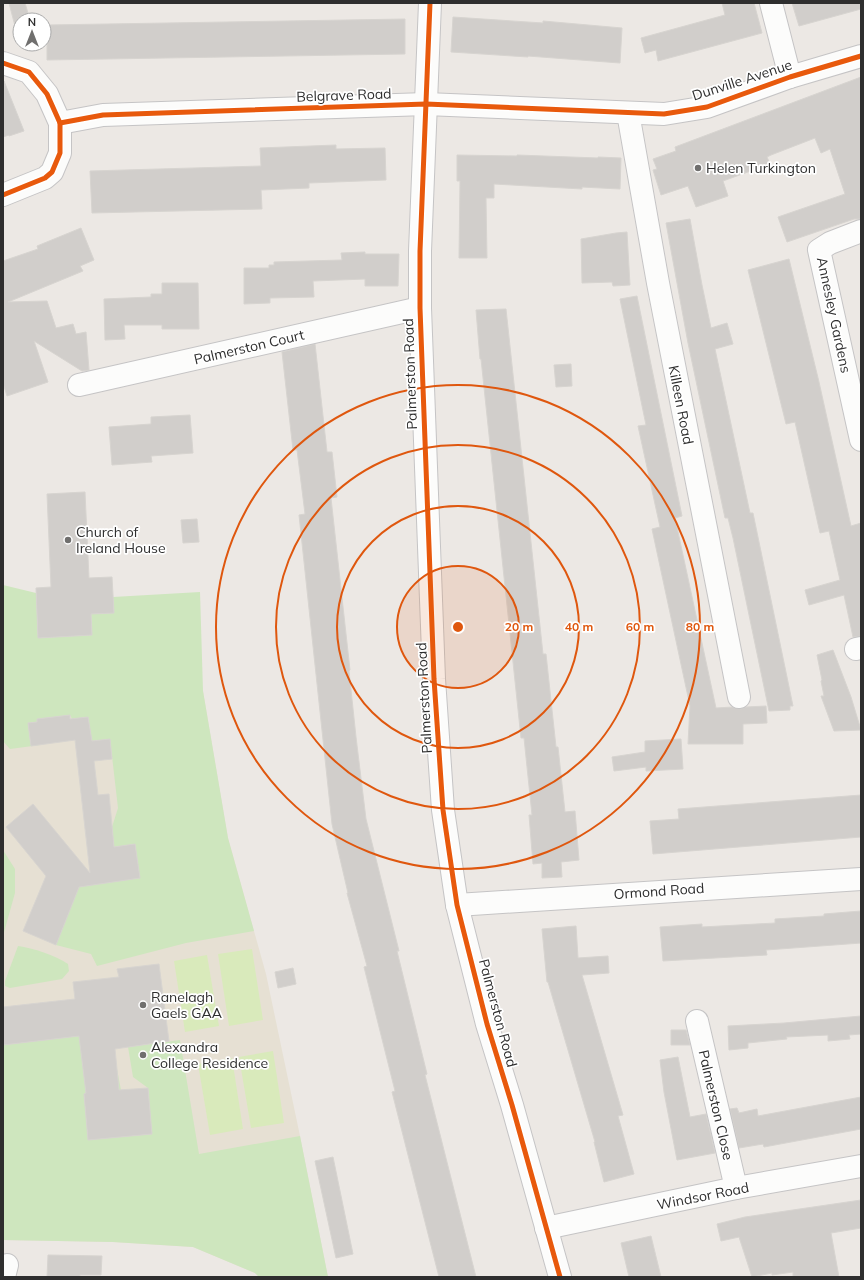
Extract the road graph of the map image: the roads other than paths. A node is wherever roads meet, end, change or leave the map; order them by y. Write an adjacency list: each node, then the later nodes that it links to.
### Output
1 (430, 3): 6 (street, Palmerston Road)
2 (772, 3): 5 (street)
3 (861, 56): 5 (street, Dunville Avenue)
4 (3, 63): 8 (street)
5 (790, 77): 7 (street, Dunville Avenue)
6 (426, 104): 7 (street, Belgrave Road); 8 (street, Belgrave Road); 11 (street, Palmerston Road)
7 (628, 113): 14 (street, Killeen Road)
8 (60, 123): 9 (street)
9 (3, 195)
10 (861, 231): 13 (street, Annesley Gardens)
11 (420, 308): 12 (street, Palmerston Court); 16 (street, Palmerston Road)
12 (79, 385)
13 (861, 440)
14 (738, 698)
15 (861, 879): 16 (street, Ormond Road)
16 (457, 905): 20 (street, Palmerston Road)
17 (697, 1021): 19 (street, Palmerston Close)
18 (861, 1166): 19 (street, Windsor Road)
19 (736, 1188): 20 (street, Windsor Road)
20 (546, 1228): 21 (street, Palmerston Road)
21 (560, 1277)

